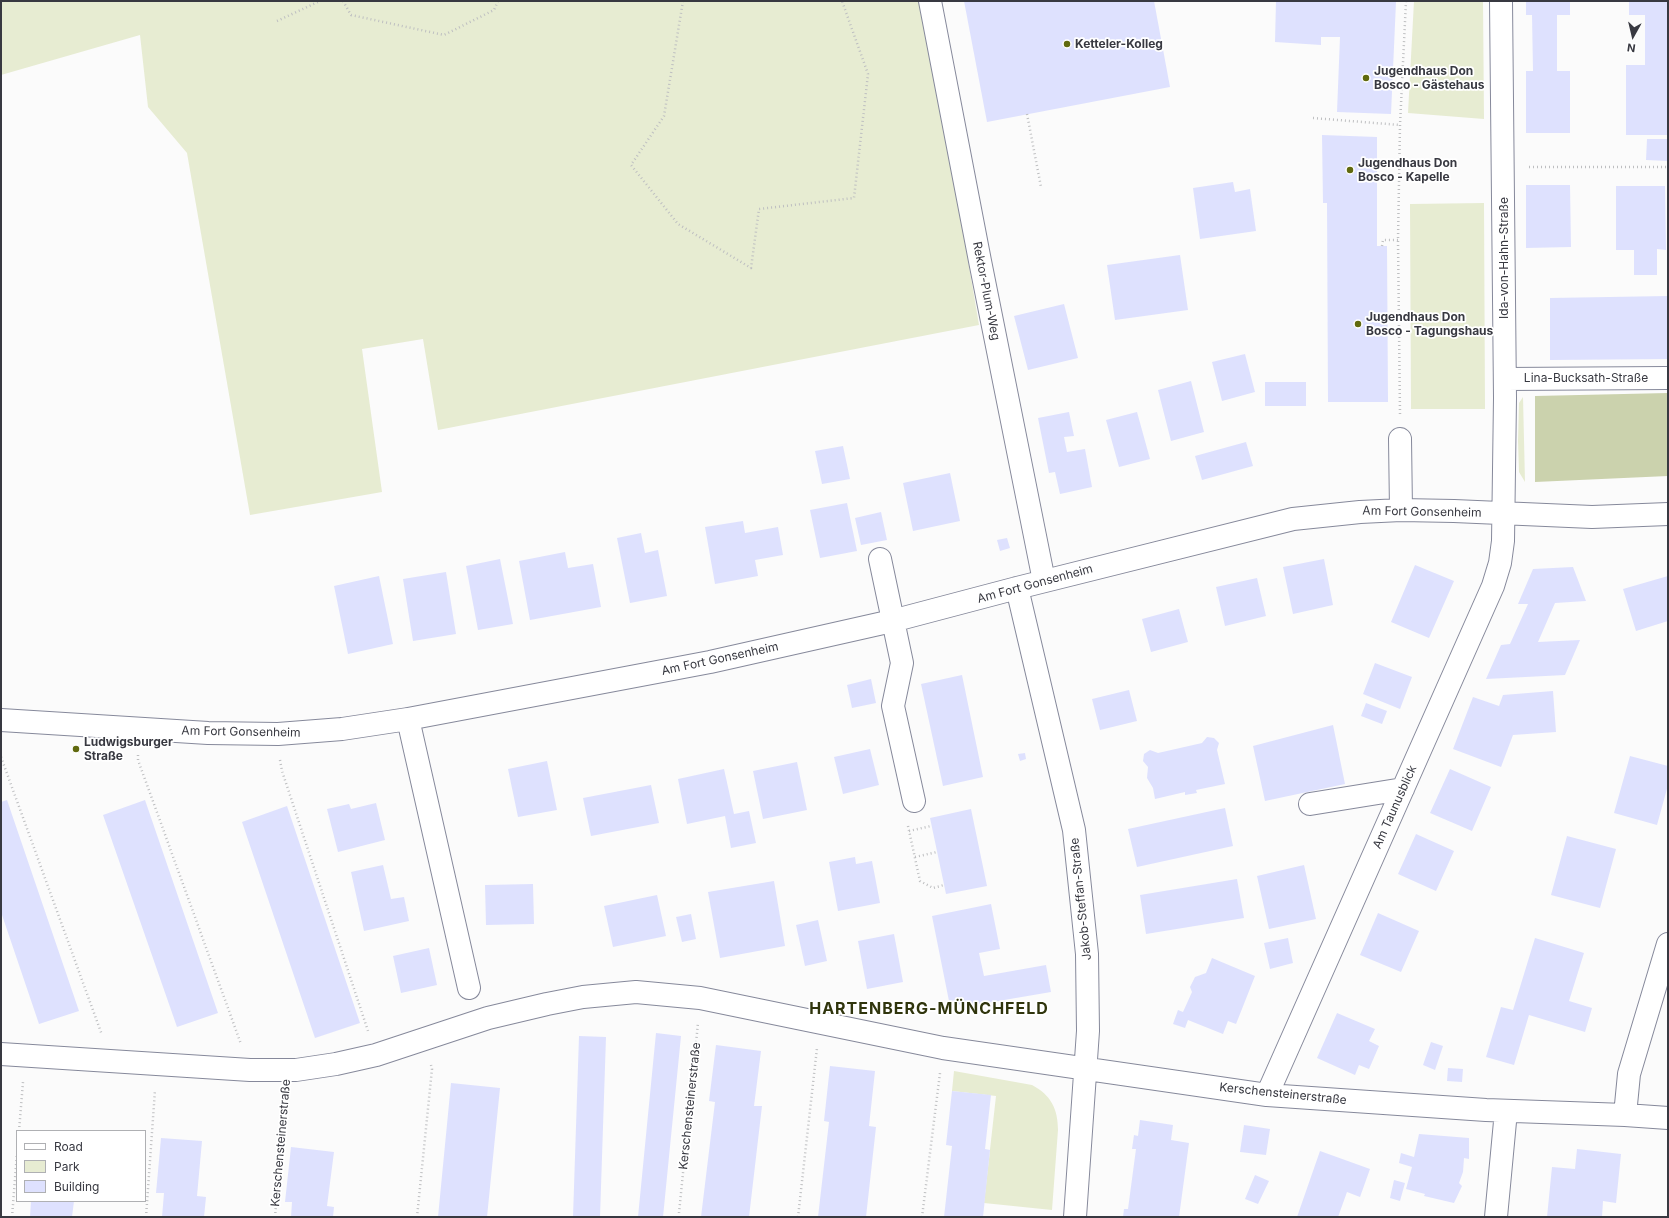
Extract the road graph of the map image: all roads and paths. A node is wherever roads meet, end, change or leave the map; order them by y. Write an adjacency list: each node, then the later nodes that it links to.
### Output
1 (320, 1): 9 (path)
2 (343, 1): 3 (path)
3 (498, 1)
4 (683, 1): 5 (path)
5 (842, 1)
6 (930, 1): 25 (street, Rektor-Plum-Weg)
7 (1406, 1): 12 (path)
8 (1501, 1): 13 (street, Ida-von-Hahn-Straße)
9 (277, 21)
10 (1027, 114): 15 (path)
11 (1312, 118): 12 (path)
12 (1400, 125): 16 (path)
13 (1503, 167): 14 (path); 19 (street, Ida-von-Hahn-Straße)
14 (1668, 167)
15 (1041, 187)
16 (1398, 240): 17 (path); 20 (path)
17 (1382, 246)
18 (1668, 378): 19 (street, Lina-Bucksath-Straße)
19 (1505, 379): 22 (street, Ida-von-Hahn-Straße)
20 (1400, 439): 21 (street)
21 (1401, 510): 22 (street, Am Fort Gonsenheim); 25 (street, Am Fort Gonsenheim)
22 (1504, 514): 23 (street, Am Fort Gonsenheim); 33 (street, Am Taunusblick)
23 (1668, 514)
24 (880, 559): 27 (street)
25 (1044, 581): 26 (street, Am Fort Gonsenheim)
26 (1017, 588): 27 (street, Am Fort Gonsenheim); 52 (street, Jakob-Steffan-Straße)
27 (892, 621): 28 (street, Am Fort Gonsenheim); 34 (street)
28 (408, 719): 29 (street, Am Fort Gonsenheim); 42 (street)
29 (1, 720)
30 (138, 753): 53 (path)
31 (1, 757): 50 (path)
32 (279, 758): 48 (path, Am Fort Gonsenheim)
33 (1403, 789): 35 (street); 55 (street, Am Taunusblick)
34 (914, 801): 37 (path)
35 (1310, 804)
36 (931, 826): 37 (path)
37 (909, 831): 39 (path)
38 (937, 852): 39 (path)
39 (915, 857): 40 (path)
40 (944, 885)
41 (1668, 944): 57 (street)
42 (470, 988)
43 (700, 998): 44 (street, Kerschensteinerstraße); 45 (street, Kerschensteinerstraße); 61 (path, Kerschensteinerstraße)
44 (819, 1023): 46 (street, Kerschensteinerstraße); 66 (path)
45 (420, 1042): 48 (street, Kerschensteinerstraße); 65 (path)
46 (943, 1048): 52 (street, Kerschensteinerstraße); 67 (path)
47 (1, 1054): 49 (street, Kerschensteinerstraße)
48 (376, 1055): 54 (street, Kerschensteinerstraße)
49 (24, 1056): 50 (street, Kerschensteinerstraße); 59 (path)
50 (111, 1061): 51 (street, Kerschensteinerstraße)
51 (156, 1064): 53 (street, Kerschensteinerstraße); 63 (path)
52 (1085, 1069): 55 (street, Kerschensteinerstraße); 68 (street, Jakob-Steffan-Straße)
53 (250, 1070): 54 (street, Kerschensteinerstraße)
54 (288, 1070): 64 (path, Kerschensteinerstraße)
55 (1267, 1095): 56 (street, Kerschensteinerstraße)
56 (1506, 1111): 57 (street, Kerschensteinerstraße); 69 (street)
57 (1626, 1114): 58 (street, Kerschensteinerstraße)
58 (1668, 1118)
59 (19, 1130)
60 (16, 1166): 62 (path)
61 (679, 1213)
62 (12, 1217)
63 (146, 1217)
64 (275, 1217)
65 (417, 1217)
66 (798, 1217)
67 (922, 1217)
68 (1074, 1217)
69 (1496, 1217)

